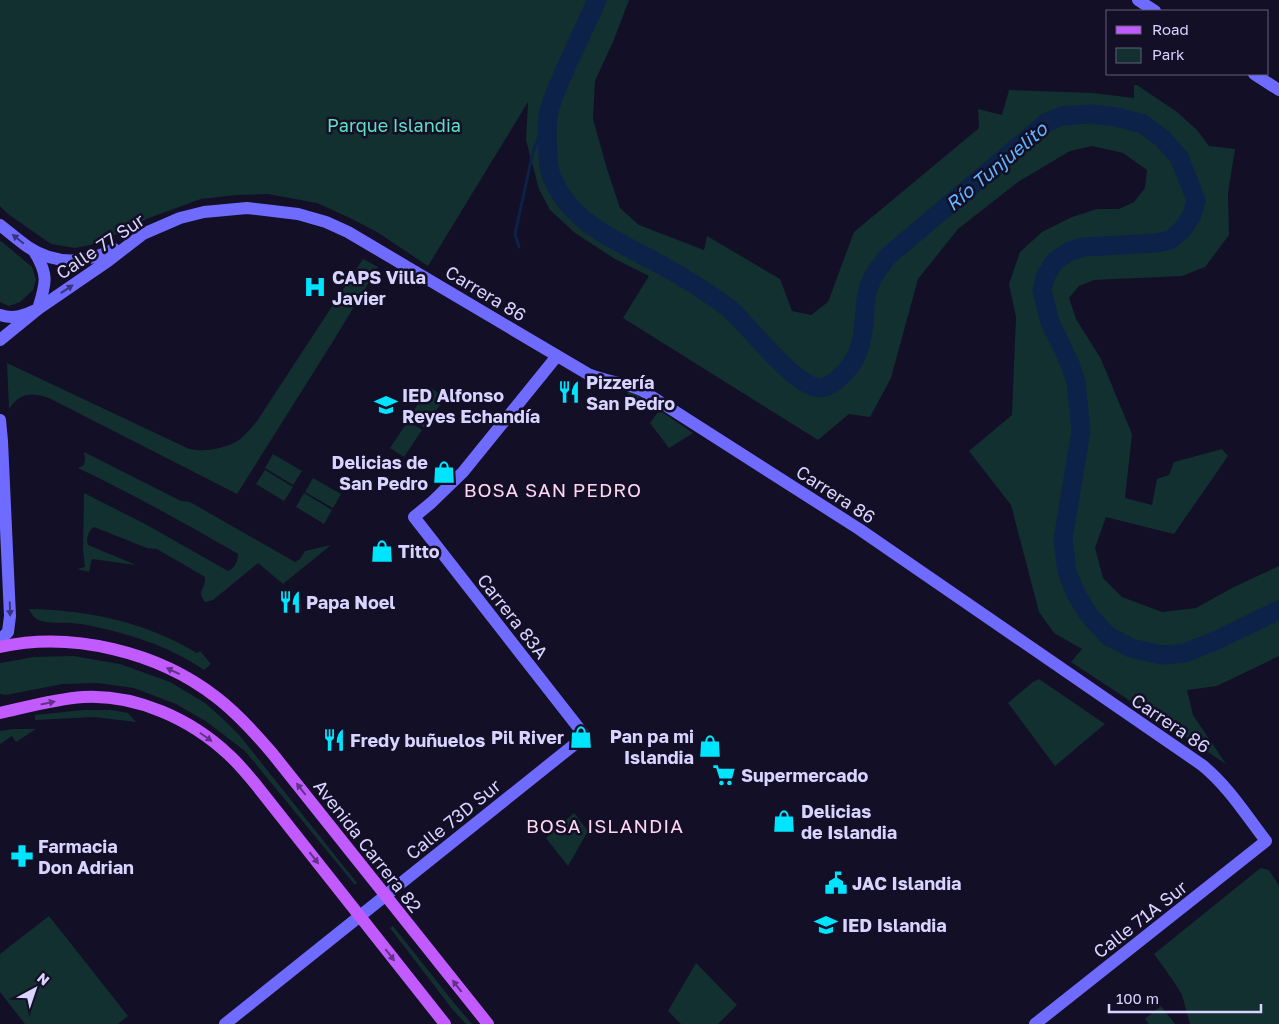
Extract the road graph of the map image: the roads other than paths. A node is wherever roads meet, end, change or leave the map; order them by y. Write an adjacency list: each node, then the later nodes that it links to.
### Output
1 (1138, 0): 2 (street)
2 (1154, 10)
3 (1256, 75): 4 (street)
4 (1279, 90)
5 (0, 225): 8 (street, one-way to 5)
6 (348, 232): 7 (street, Calle 77 Sur); 12 (street, Carrera 86)
7 (143, 234): 8 (street); 9 (street, Calle 77 Sur, one-way to 7)
8 (34, 251): 9 (street)
9 (38, 309): 10 (street); 11 (street, Calle 77 Sur)
10 (0, 315)
11 (0, 340)
12 (557, 356): 17 (street, Carrera 83A); 18 (street, Carrera 86)
13 (0, 420): 14 (street, one-way to 14)
14 (0, 640)
15 (0, 647): 19 (main road, Avenida Carrera 82, one-way to 15)
16 (0, 714): 20 (main road, one-way to 20)
17 (585, 736): 19 (street, Calle 73D Sur)
18 (1266, 842): 24 (street, Calle 71A Sur)
19 (385, 896): 20 (street, Calle 73D Sur); 23 (main road, Avenida Carrera 82, one-way to 19)
20 (360, 916): 21 (street, Calle 73D Sur); 22 (main road, one-way to 22)
21 (224, 1024)
22 (445, 1024)
23 (488, 1024)
24 (1035, 1024)

